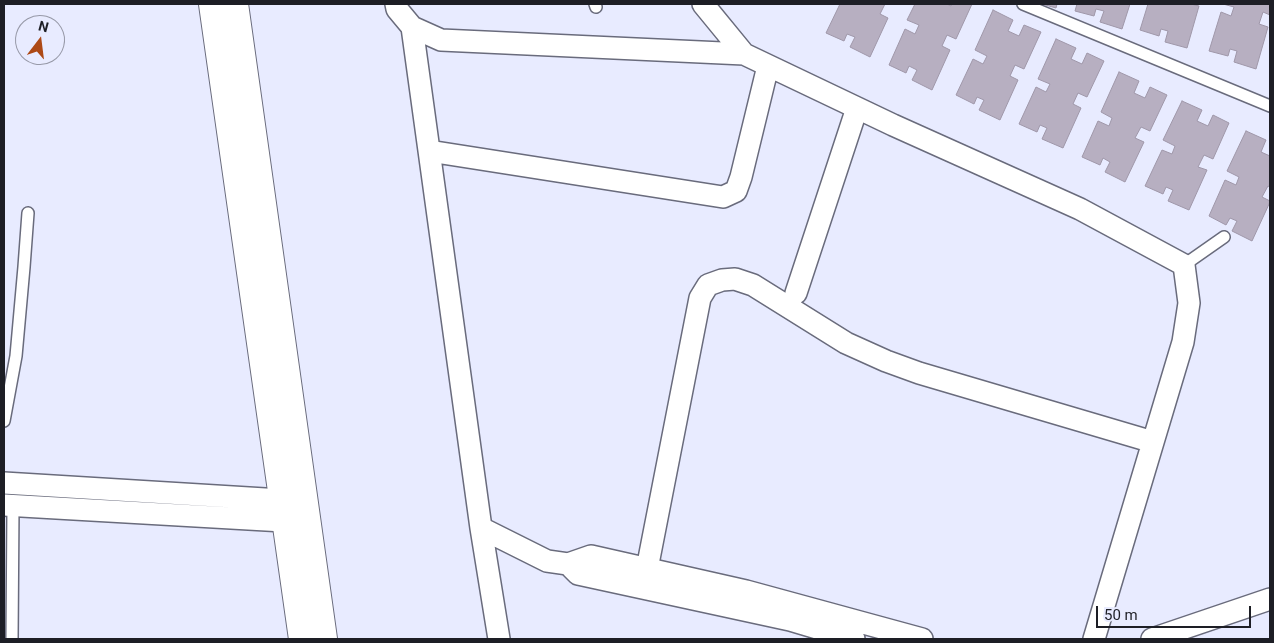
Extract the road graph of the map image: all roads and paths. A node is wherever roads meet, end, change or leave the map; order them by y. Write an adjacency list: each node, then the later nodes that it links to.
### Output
1 (213, 4): 20 (street)
2 (234, 4): 20 (street)
3 (396, 4): 6 (street)
4 (703, 4): 7 (street)
5 (1023, 4): 9 (lane)
6 (412, 27): 7 (street); 11 (street)
7 (744, 54): 8 (street)
8 (768, 66): 10 (street); 11 (street)
9 (1270, 106)
10 (857, 108): 14 (street); 15 (street)
11 (429, 151): 21 (street)
12 (28, 212): 16 (lane)
13 (1224, 237): 14 (lane)
14 (1184, 265): 17 (street)
15 (796, 293)
16 (4, 421)
17 (1153, 442): 23 (street); 32 (street)
18 (4, 483): 20 (street)
19 (9, 505): 20 (street); 26 (lane)
20 (295, 512): 27 (street); 28 (street)
21 (481, 528): 22 (street); 29 (street)
22 (568, 564): 23 (street); 30 (street)
23 (648, 569): 31 (street)
24 (1270, 599): 33 (street)
25 (1270, 614): 34 (street)
26 (12, 639)
27 (303, 639)
28 (323, 639)
29 (499, 639)
30 (854, 639)
31 (922, 639)
32 (1094, 639)
33 (1152, 639)
34 (1192, 639)

